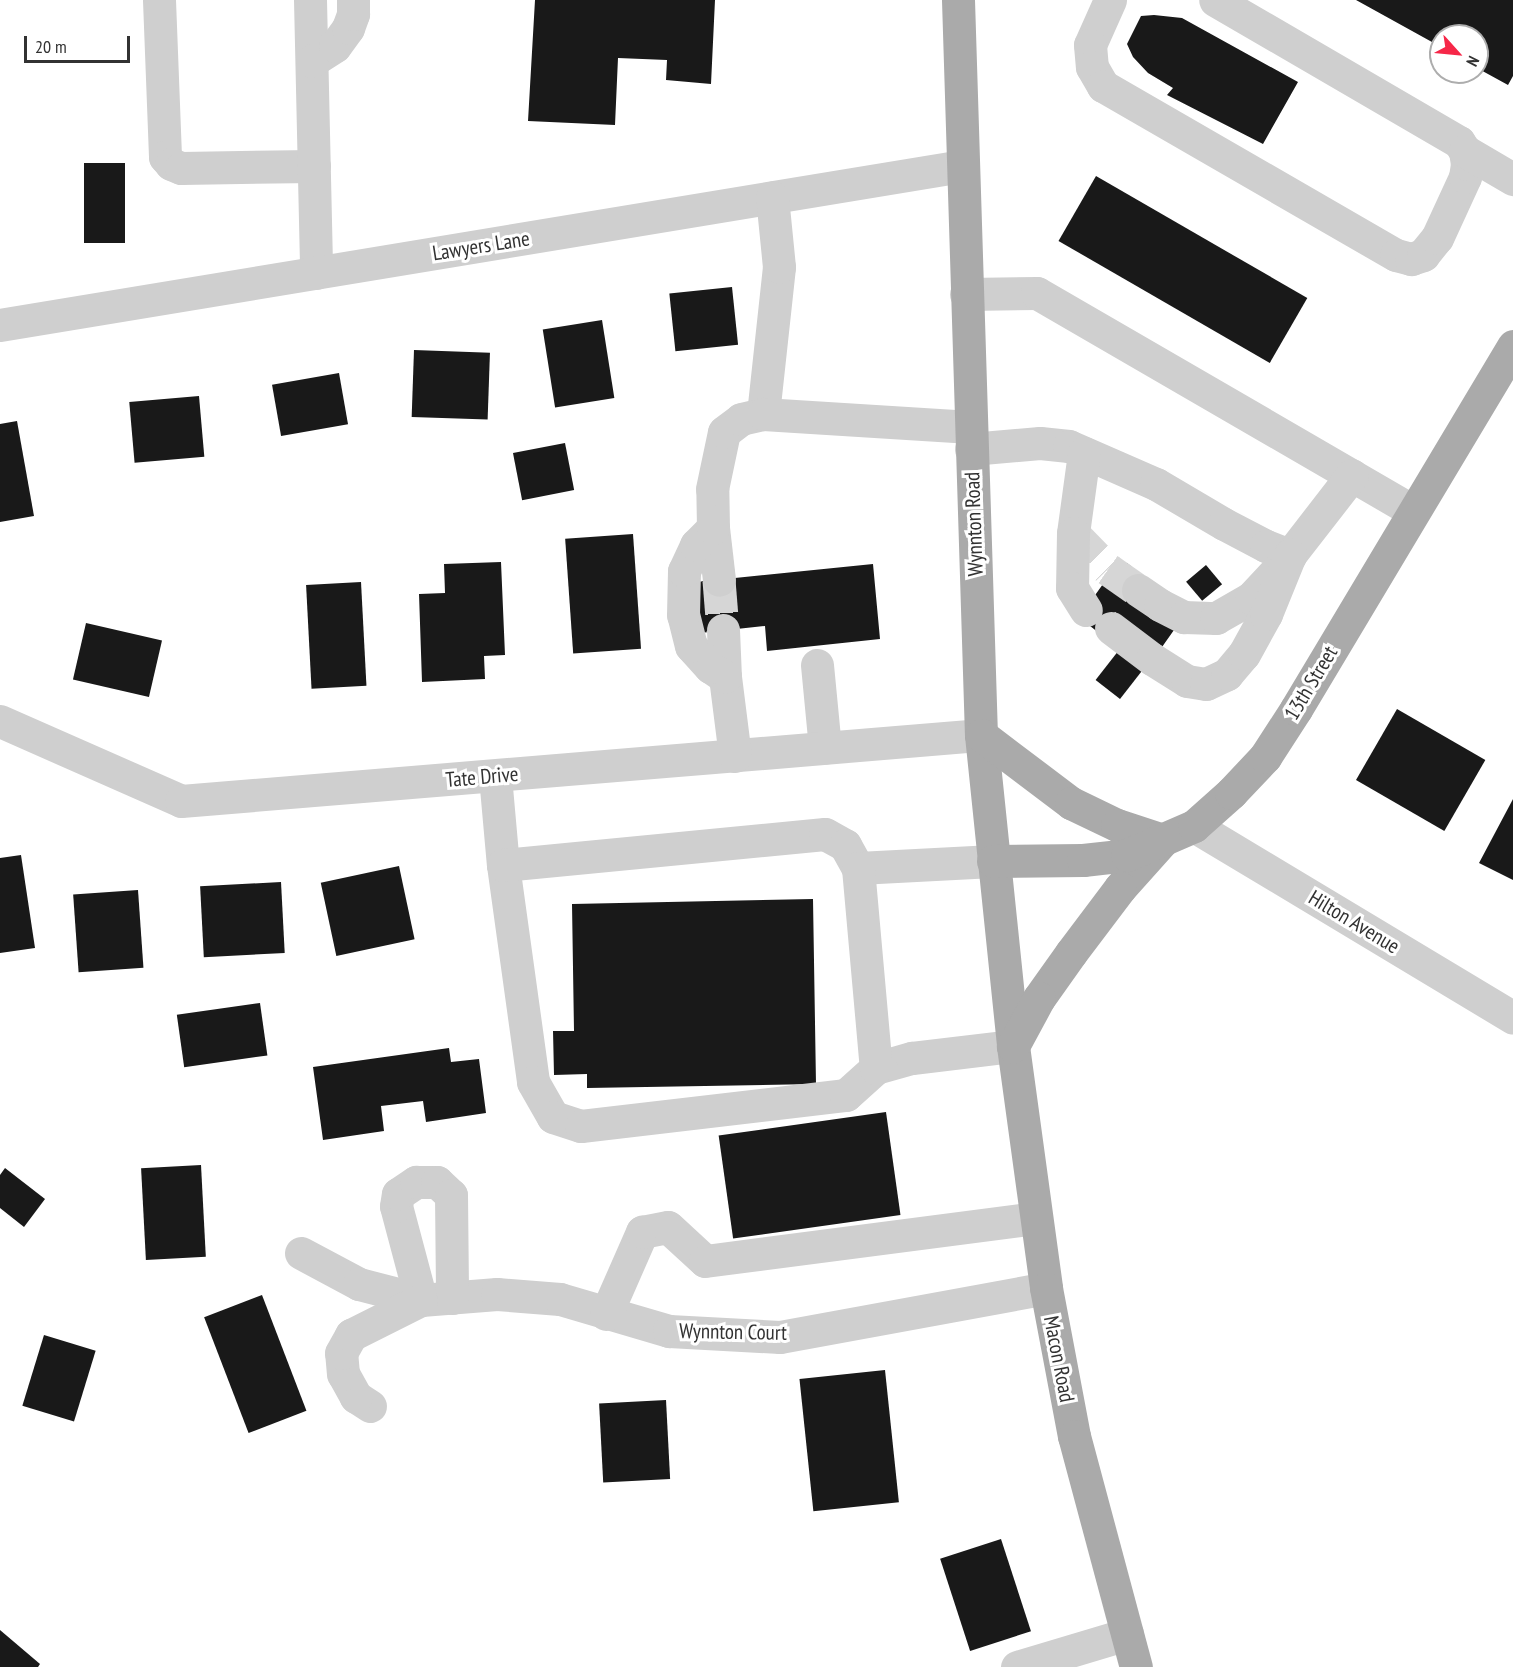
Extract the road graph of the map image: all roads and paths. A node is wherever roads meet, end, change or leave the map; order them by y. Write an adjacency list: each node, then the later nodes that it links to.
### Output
1 (159, 0): 9 (street)
2 (310, 0): 7 (street)
3 (353, 0): 7 (street)
4 (958, 0): 10 (main road, Wynnton Road)
5 (1110, 0): 8 (street)
6 (1215, 0): 8 (street)
7 (312, 61): 9 (street)
8 (1465, 151): 11 (street)
9 (314, 166): 13 (street)
10 (962, 166): 12 (street, Lawyers Lane); 14 (main road, Wynnton Road)
11 (1513, 179)
12 (772, 197): 13 (street, Lawyers Lane); 17 (street)
13 (316, 273): 15 (street, Lawyers Lane)
14 (966, 294): 18 (main road, Wynnton Road); 20 (street)
15 (0, 325)
16 (1513, 346): 21 (main road, 13th Street)
17 (763, 414): 18 (street); 22 (street)
18 (971, 438): 19 (street); 30 (main road, Wynnton Road)
19 (1084, 453): 23 (street); 23 (street)
20 (1352, 475): 21 (street); 23 (street)
21 (1413, 511): 34 (main road, 13th Street)
22 (713, 528): 24 (street); 28 (street)
23 (1290, 555): 25 (street)
24 (719, 580)
25 (1138, 590)
26 (723, 630): 28 (street)
27 (817, 665): 31 (street)
28 (725, 677): 32 (street)
29 (0, 721): 33 (street, Tate Drive)
30 (981, 735): 31 (street, Tate Drive); 35 (main road); 36 (main road, Wynnton Road)
31 (825, 748): 32 (street, Tate Drive)
32 (735, 756): 33 (street, Tate Drive)
33 (495, 776): 37 (street)
34 (1194, 826): 35 (main road, 13th Street); 39 (street, Hilton Avenue)
35 (1163, 840): 36 (main road, 13th Street); 40 (main road)
36 (993, 861): 38 (street); 40 (main road, Wynnton Road)
37 (503, 865): 38 (street); 41 (street)
38 (858, 868): 41 (street)
39 (1513, 1018)
40 (1013, 1046): 41 (street); 42 (main road, Macon Road)
41 (876, 1068)
42 (1035, 1218): 44 (main road, Macon Road); 46 (street)
43 (301, 1253): 45 (street)
44 (1046, 1288): 46 (street, Wynnton Court); 48 (main road, Macon Road)
45 (436, 1299): 46 (street, Wynnton Court); 47 (street)
46 (606, 1314)
47 (370, 1406)
48 (1127, 1634): 49 (street); 50 (main road, Macon Road)
49 (1017, 1667)
50 (1136, 1667)

